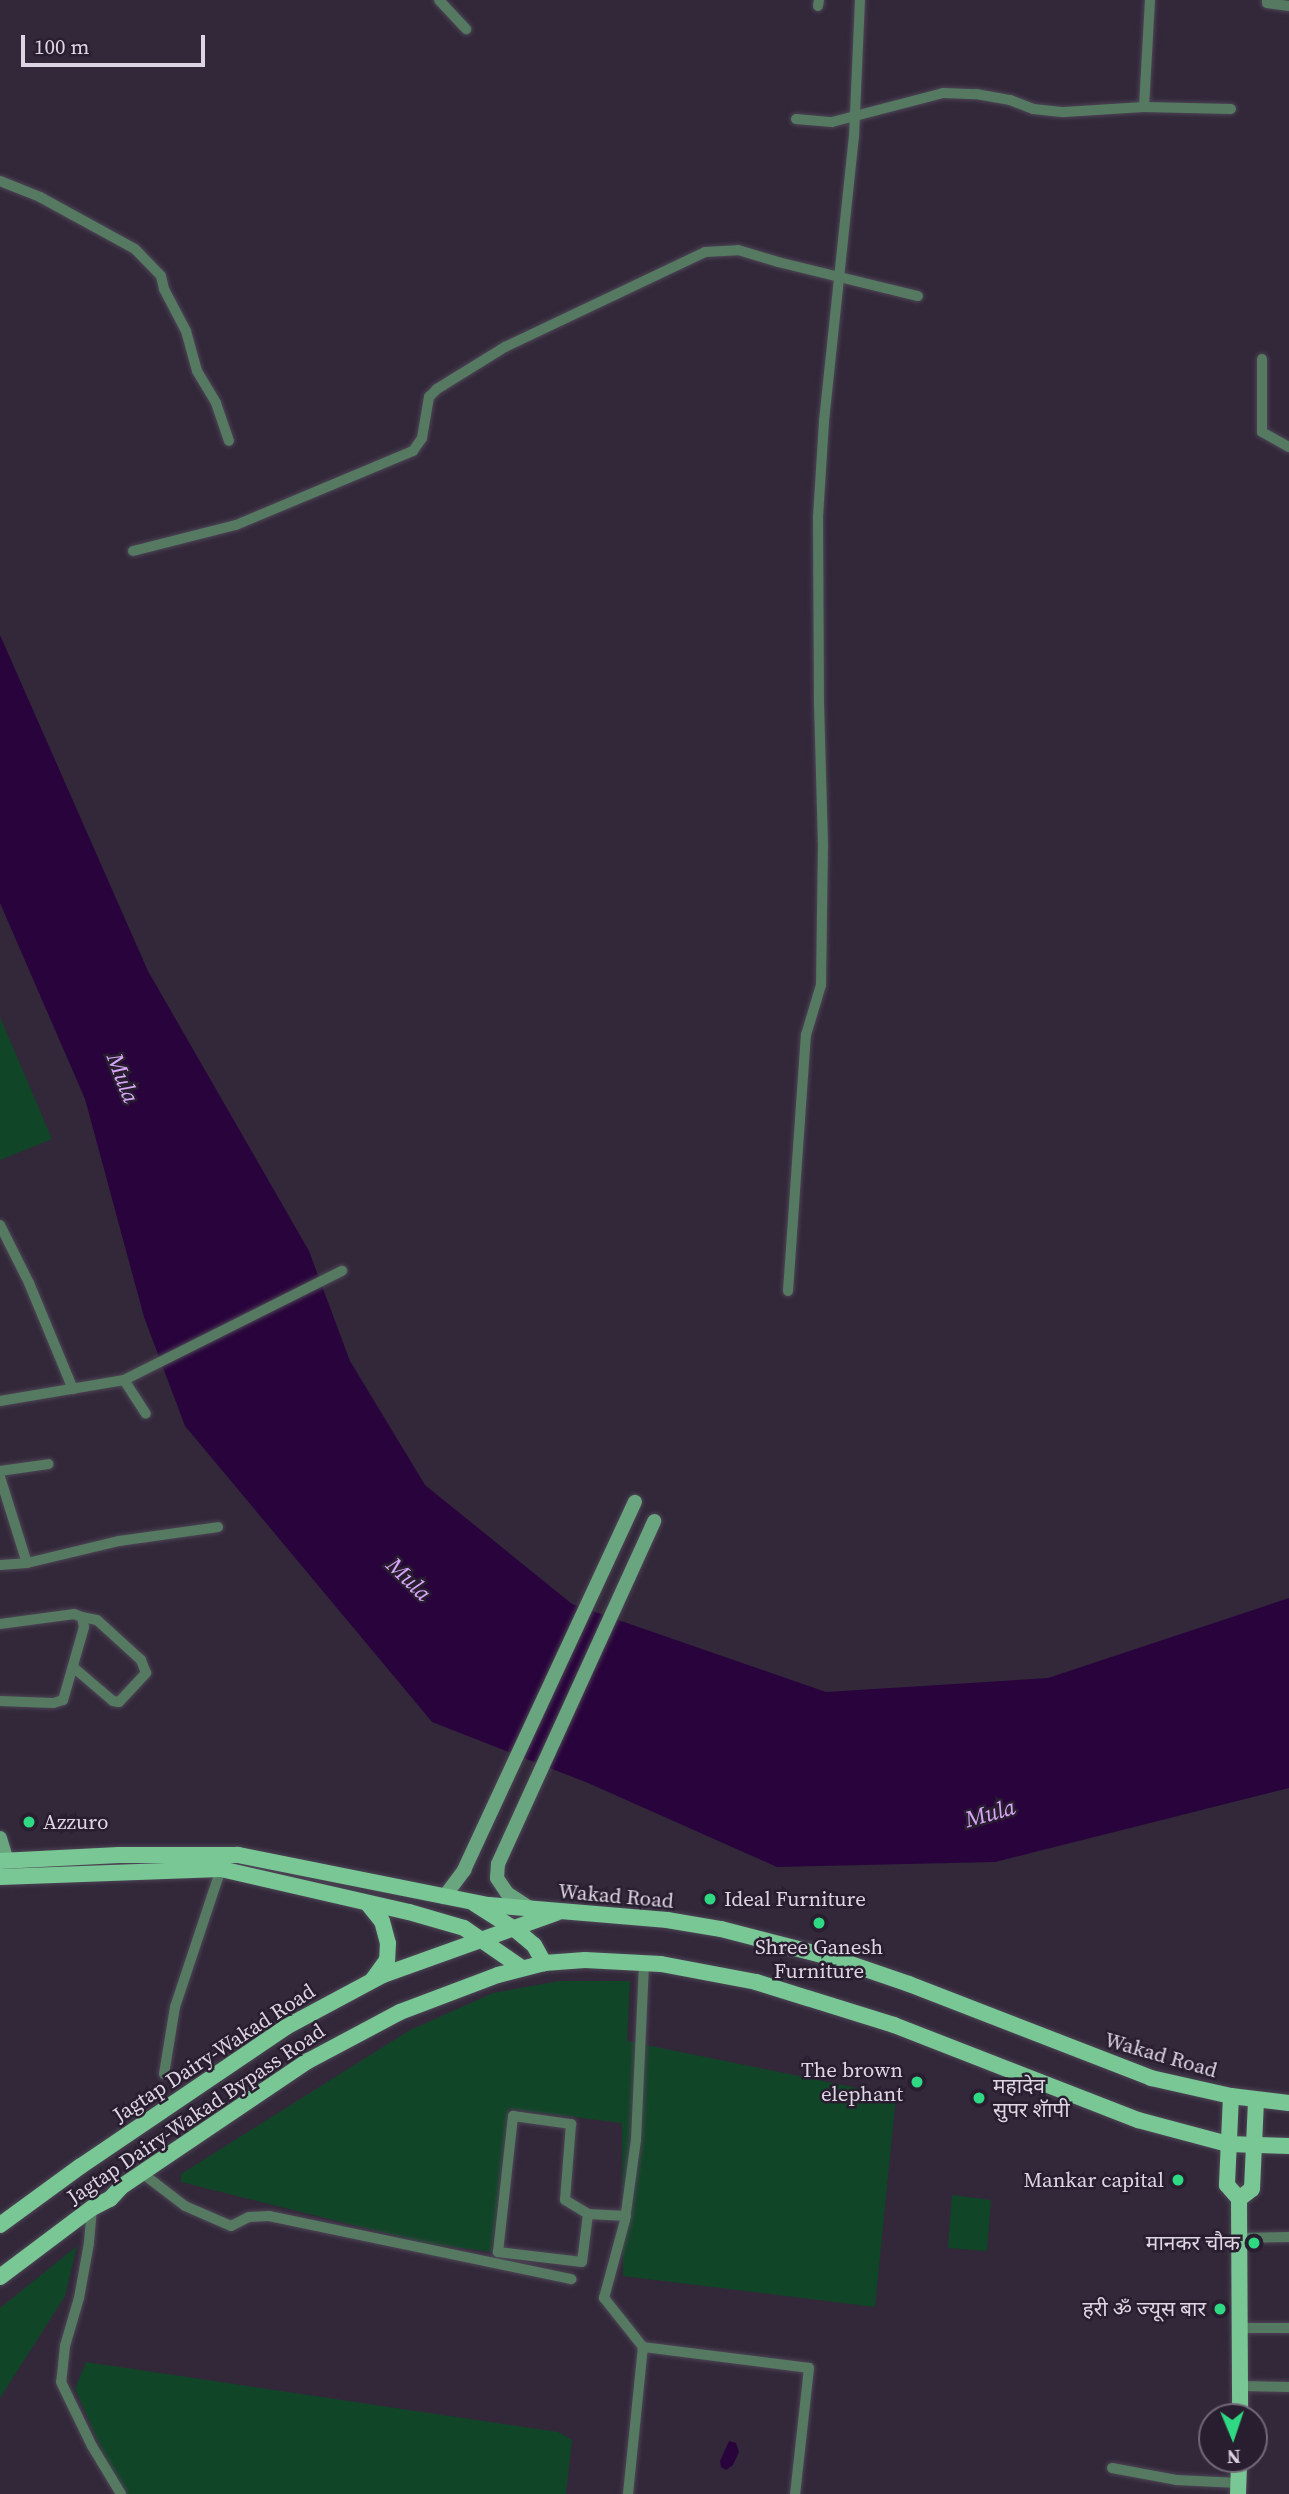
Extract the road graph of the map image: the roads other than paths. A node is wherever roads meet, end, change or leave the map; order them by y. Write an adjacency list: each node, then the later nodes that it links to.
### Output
1 (439, 0): 6 (street)
2 (860, 0): 9 (street)
3 (1150, 0): 7 (street)
4 (1267, 0): 5 (street)
5 (1289, 6)
6 (466, 29)
7 (1144, 107): 8 (street); 9 (street)
8 (1231, 108)
9 (855, 118): 10 (street); 12 (street)
10 (796, 119)
11 (0, 181): 15 (street)
12 (838, 275): 13 (street); 17 (street); 20 (street)
13 (918, 296)
14 (1262, 359): 16 (street)
15 (229, 441)
16 (1289, 447)
17 (133, 551)
18 (0, 1225): 22 (street)
19 (342, 1271): 21 (street)
20 (788, 1291)
21 (124, 1380): 22 (street); 24 (street)
22 (73, 1389): 23 (street)
23 (0, 1401)
24 (146, 1414)
25 (48, 1464): 26 (street)
26 (0, 1471)
27 (0, 1477): 31 (street)
28 (635, 1502): 40 (main road)
29 (654, 1521): 43 (main road)
30 (218, 1527): 31 (street)
31 (27, 1563): 32 (street)
32 (0, 1565)
33 (82, 1617): 34 (street); 35 (street); 35 (street)
34 (0, 1624)
35 (73, 1667): 36 (street)
36 (0, 1701)
37 (0, 1838): 38 (main road)
38 (4, 1869): 39 (main road); 40 (main road, Wakad Road)
39 (221, 1869): 42 (main road); 51 (street)
40 (444, 1897): 41 (main road, Wakad Road)
41 (472, 1902): 43 (main road, Wakad Road); 45 (main road)
42 (368, 1904): 46 (main road); 50 (main road)
43 (531, 1909): 44 (main road, Wakad Road)
44 (559, 1912): 45 (main road, Jagtap Dairy-Wakad Road); 52 (main road, Wakad Road)
45 (511, 1931): 46 (main road, Jagtap Dairy-Wakad Road); 47 (main road)
46 (484, 1940): 49 (main road); 50 (main road, Jagtap Dairy-Wakad Road)
47 (544, 1963): 48 (main road); 49 (main road, Jagtap Dairy-Wakad Bypass Road)
48 (645, 1963): 55 (main road); 62 (street)
49 (522, 1968): 58 (main road, Jagtap Dairy-Wakad Bypass Road)
50 (372, 1981): 63 (main road, Jagtap Dairy-Wakad Road)
51 (164, 2074)
52 (1231, 2096): 53 (main road, Wakad Road); 55 (main road)
53 (1256, 2101): 54 (main road, Wakad Road); 56 (main road)
54 (1289, 2103)
55 (1228, 2144): 56 (main road); 59 (main road)
56 (1255, 2146): 57 (main road); 59 (main road)
57 (1289, 2146)
58 (142, 2174): 60 (main road, Jagtap Dairy-Wakad Bypass Road); 67 (street)
59 (1239, 2199): 65 (main road)
60 (92, 2208): 66 (main road, Jagtap Dairy-Wakad Bypass Road); 76 (street)
61 (588, 2214): 61 (street); 62 (street)
62 (626, 2216): 70 (street)
63 (0, 2225)
64 (1289, 2237): 65 (street)
65 (1240, 2238): 68 (main road)
66 (0, 2277)
67 (571, 2279)
68 (1240, 2328): 69 (street); 71 (main road)
69 (1289, 2328)
70 (643, 2347): 77 (street); 78 (street)
71 (1241, 2386): 72 (street); 73 (main road)
72 (1289, 2387)
73 (1240, 2403)
74 (1112, 2468): 75 (street)
75 (1238, 2488)
76 (121, 2494)
77 (628, 2494)
78 (795, 2494)

